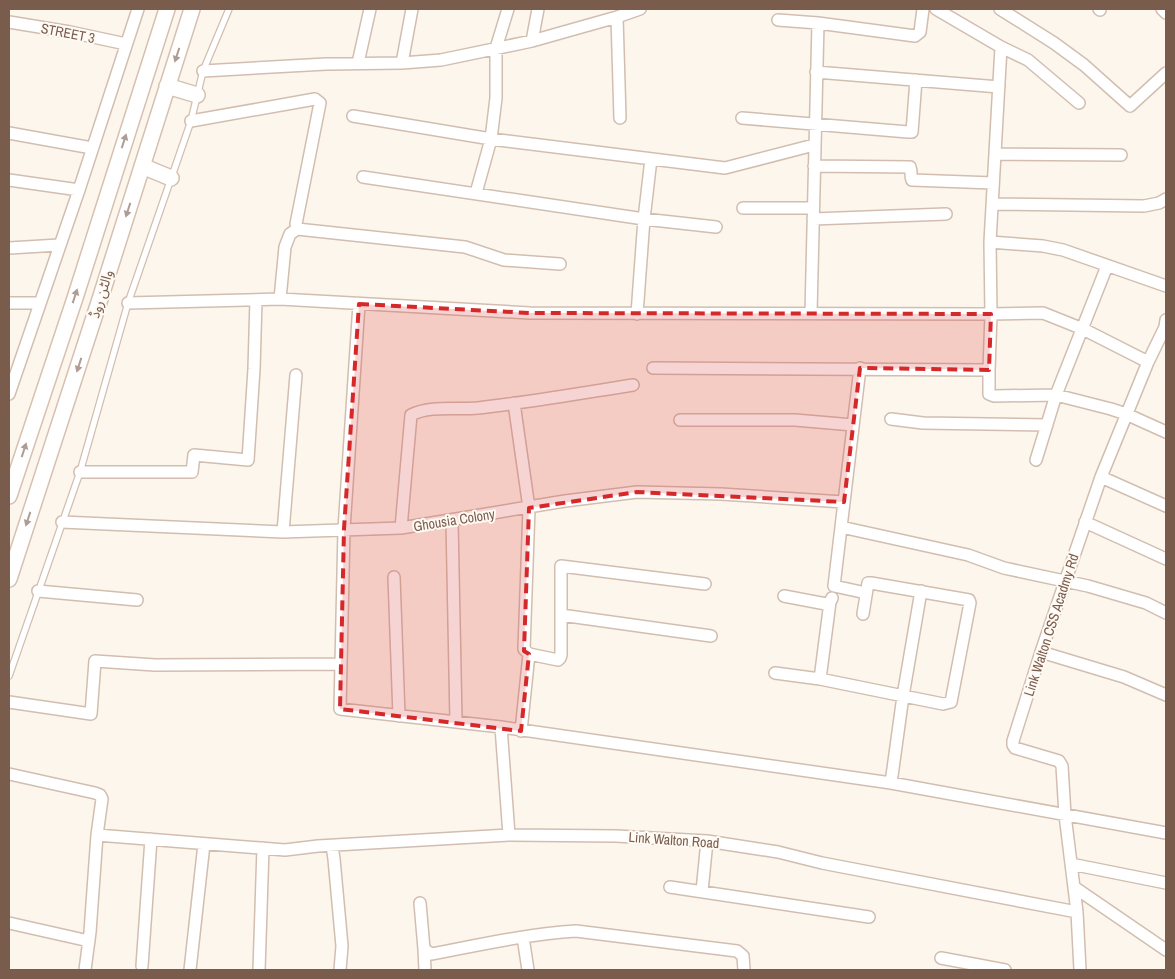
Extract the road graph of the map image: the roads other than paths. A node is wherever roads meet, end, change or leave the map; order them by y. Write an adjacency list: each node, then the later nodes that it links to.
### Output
1 (138, 9): 20 (street)
2 (167, 9): 97 (main road, والٹن روڈ, one-way to 2)
3 (192, 9): 29 (main road, والٹن روڈ, one-way to 29)
4 (229, 9): 25 (lane)
5 (370, 9): 23 (street)
6 (412, 9): 24 (street)
7 (508, 9): 22 (street)
8 (538, 9): 19 (street)
9 (640, 9): 14 (street)
10 (923, 9): 18 (street)
11 (936, 9): 21 (street)
12 (1000, 9): 27 (street)
13 (1162, 9): 15 (street)
14 (614, 13): 19 (street); 34 (street)
15 (1166, 13)
16 (778, 20): 18 (street)
17 (9, 22): 20 (street, STREET 3)
18 (818, 23): 26 (street)
19 (532, 41): 22 (street)
20 (126, 44): 41 (street)
21 (1001, 47): 30 (street); 32 (street)
22 (496, 48): 24 (street); 39 (street)
23 (358, 63): 24 (street); 25 (street)
24 (402, 63)
25 (203, 71): 31 (lane)
26 (816, 72): 28 (street); 37 (street)
27 (1166, 73)
28 (916, 80): 30 (street); 37 (street)
29 (167, 86): 31 (main road); 45 (main road, والٹن روڈ)
30 (999, 87): 42 (street)
31 (197, 96): 36 (lane)
32 (1079, 103)
33 (353, 116): 39 (street)
34 (620, 118)
35 (742, 118): 37 (street)
36 (191, 121): 48 (lane); 60 (street)
37 (815, 125): 40 (street)
38 (9, 133): 41 (street)
39 (490, 139): 44 (street); 52 (street)
40 (814, 145): 44 (street); 46 (street)
41 (92, 148): 51 (street)
42 (995, 154): 43 (street); 50 (street)
43 (1121, 155)
44 (651, 159): 58 (street)
45 (142, 166): 48 (main road); 110 (main road, والٹن روڈ, one-way to 110)
46 (814, 166): 50 (street); 56 (street)
47 (363, 176): 52 (street)
48 (171, 178): 71 (lane)
49 (9, 180): 51 (street)
50 (993, 183): 54 (street)
51 (79, 190): 62 (street)
52 (476, 193): 58 (street)
53 (1166, 199): 54 (street)
54 (992, 204): 61 (street)
55 (743, 208): 56 (street)
56 (813, 214): 57 (street); 73 (street)
57 (946, 214)
58 (644, 219): 59 (street); 74 (street)
59 (716, 226)
60 (297, 229): 64 (street); 67 (street)
61 (990, 242): 65 (street); 75 (street)
62 (59, 246): 63 (street); 70 (street)
63 (9, 248)
64 (560, 264)
65 (1107, 266): 66 (street); 77 (street)
66 (1166, 286)
67 (280, 299): 68 (street); 72 (street)
68 (256, 300): 71 (street); 95 (street)
69 (9, 303): 70 (street)
70 (40, 303): 83 (street)
71 (128, 303): 95 (lane)
72 (358, 304): 74 (street); 106 (street)
73 (811, 313): 74 (street); 75 (street)
74 (637, 314)
75 (991, 314): 77 (street); 81 (street)
76 (1166, 320): 78 (street, Link Walton CSS Acadmy Rd)
77 (1083, 329): 78 (street); 86 (street)
78 (1148, 362): 88 (street, Link Walton CSS Acadmy Rd)
79 (653, 368): 80 (street)
80 (860, 368): 81 (street); 91 (street)
81 (989, 370): 86 (street)
82 (296, 375): 107 (street)
83 (11, 381): 85 (street)
84 (633, 385): 87 (street)
85 (9, 394)
86 (1056, 395): 88 (street); 92 (street)
87 (514, 403): 100 (street); 105 (street)
88 (1126, 414): 93 (street); 96 (street, Link Walton CSS Acadmy Rd)
89 (891, 419): 92 (street)
90 (680, 420): 91 (street)
91 (853, 425): 98 (street)
92 (1047, 425): 94 (street)
93 (1166, 432)
94 (1036, 460)
95 (80, 472): 102 (lane)
96 (1101, 477): 99 (street); 103 (street, Link Walton CSS Acadmy Rd)
97 (9, 496)
98 (844, 502): 100 (street, Ghousia Colony); 104 (street)
99 (1166, 506)
100 (529, 508): 101 (street, Ghousia Colony); 125 (street)
101 (452, 520): 105 (street, Ghousia Colony); 134 (street)
102 (62, 522): 107 (street, Ghousia Colony); 114 (lane)
103 (1085, 522): 108 (street); 111 (street, Link Walton CSS Acadmy Rd)
104 (841, 527): 111 (street); 113 (street)
105 (401, 528): 106 (street, Ghousia Colony)
106 (344, 529): 107 (street, Ghousia Colony); 126 (street)
107 (283, 532)
108 (1166, 559)
109 (394, 577): 133 (street)
110 (9, 580)
111 (1065, 581): 120 (street); 124 (street, Link Walton CSS Acadmy Rd)
112 (705, 584): 122 (street)
113 (834, 586): 115 (street); 119 (street)
114 (38, 591): 118 (street); 128 (lane)
115 (866, 592): 116 (street); 121 (street)
116 (922, 592): 131 (street); 131 (street)
117 (784, 596): 119 (street)
118 (136, 600)
119 (830, 602): 129 (street)
120 (1166, 613)
121 (863, 614)
122 (560, 615): 123 (street); 125 (street)
123 (711, 636)
124 (1041, 652): 130 (street); 139 (street, Link Walton CSS Acadmy Rd)
125 (528, 654): 136 (street)
126 (341, 664): 132 (street); 133 (street)
127 (774, 672): 129 (street)
128 (9, 676)
129 (820, 679): 131 (street)
130 (1166, 695)
131 (903, 696): 138 (street)
132 (9, 702)
133 (399, 716): 134 (street)
134 (456, 722): 135 (street)
135 (501, 727): 136 (street); 142 (street)
136 (521, 731): 138 (street)
137 (9, 774): 141 (street)
138 (890, 784): 139 (street)
139 (1065, 815): 140 (street); 148 (street, Link Walton CSS Acadmy Rd)
140 (1166, 833)
141 (97, 834): 143 (street, Link Walton Road); 158 (street)
142 (509, 835): 144 (street, Link Walton Road); 146 (street, Link Walton Road)
143 (152, 839): 145 (street, Link Walton Road); 162 (street)
144 (708, 841): 152 (street); 154 (street, Link Walton Road)
145 (204, 844): 147 (street, Link Walton Road); 164 (street)
146 (332, 846): 147 (street, Link Walton Road); 166 (street)
147 (262, 848): 165 (street)
148 (1071, 864): 149 (street); 151 (street, Link Walton CSS Acadmy Rd)
149 (1166, 883)
150 (670, 887): 152 (street)
151 (1074, 888): 154 (street, Link Walton CSS Acadmy Rd); 160 (street)
152 (702, 892): 155 (street)
153 (420, 903): 159 (street)
154 (1077, 912): 171 (street)
155 (869, 918)
156 (9, 923): 158 (street)
157 (523, 937): 159 (street); 168 (street); 169 (street)
158 (89, 942): 163 (street)
159 (424, 949): 167 (street)
160 (1166, 950)
161 (941, 958): 170 (street)
162 (142, 966)
163 (85, 970)
164 (190, 970)
165 (259, 970)
166 (340, 970)
167 (425, 970)
168 (528, 970)
169 (744, 970)
170 (1005, 970)
171 (1080, 970)

